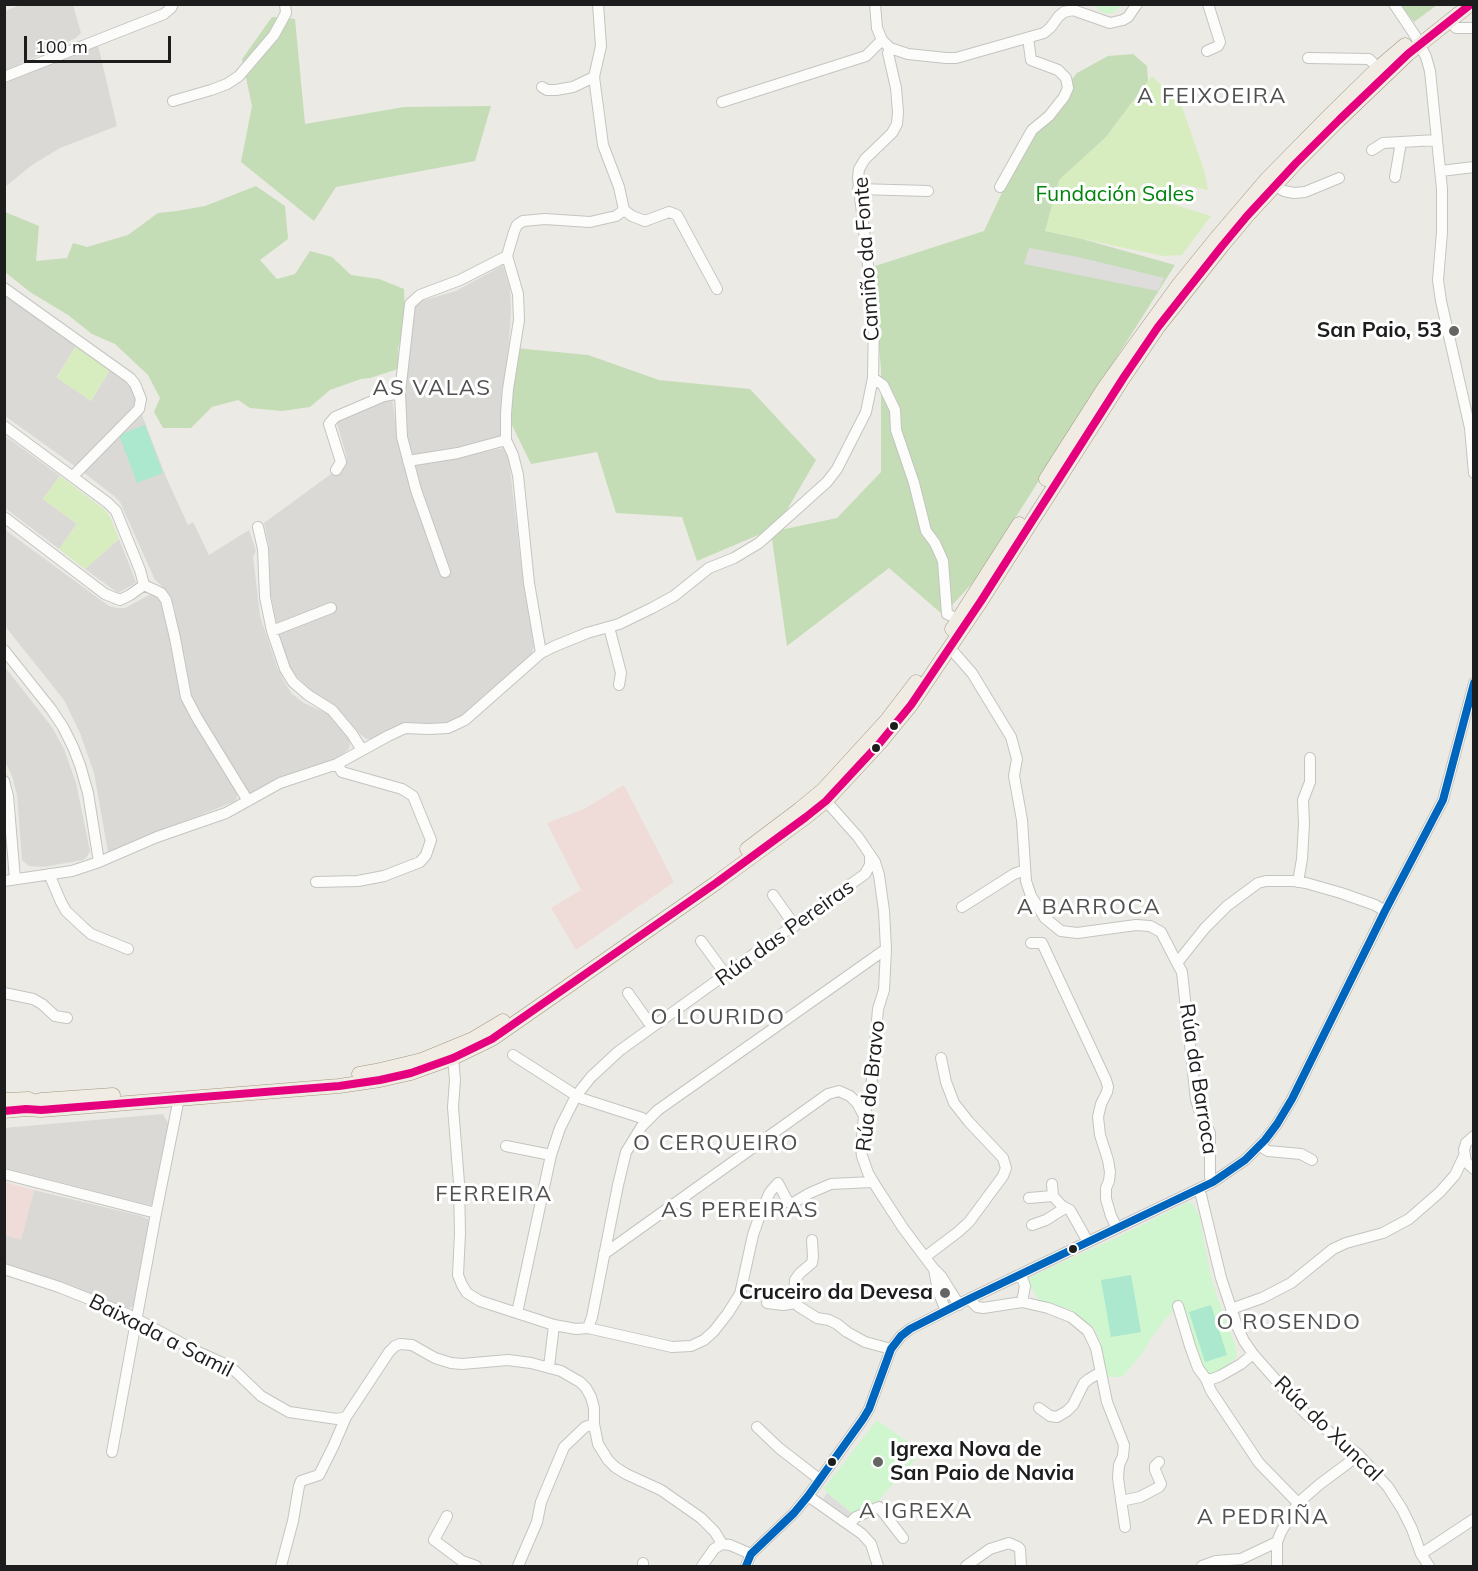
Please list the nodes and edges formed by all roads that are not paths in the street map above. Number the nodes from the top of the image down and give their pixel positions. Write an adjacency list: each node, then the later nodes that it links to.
1 (173, 4): 22 (street)
2 (285, 4): 25 (street)
3 (598, 4): 23 (street)
4 (875, 4): 16 (street)
5 (1063, 4): 12 (street)
6 (1137, 4): 11 (street)
7 (1208, 4): 19 (street)
8 (1394, 4): 17 (street)
9 (1457, 4): 17 (main road)
10 (1471, 4): 13 (main road)
11 (1079, 9): 12 (street)
12 (1059, 16): 15 (street)
13 (1449, 21): 14 (street); 17 (main road)
14 (1473, 28)
15 (1028, 38): 18 (street); 35 (street)
16 (882, 40): 18 (street); 26 (street)
17 (1418, 41): 21 (main road); 27 (street); 34 (main road)
18 (890, 48): 36 (street, Camiño da Fonte)
19 (1208, 51)
20 (1308, 58): 21 (street)
21 (1378, 68): 55 (main road)
22 (4, 77)
23 (594, 77): 24 (street); 38 (street)
24 (542, 87)
25 (173, 102)
26 (722, 102)
27 (1437, 140): 28 (street); 31 (street)
28 (1401, 141): 29 (street); 32 (street)
29 (1372, 150)
30 (1473, 167): 31 (street)
31 (1441, 171): 48 (street)
32 (1395, 177)
33 (1338, 178): 34 (street)
34 (1275, 186): 58 (main road)
35 (1000, 188)
36 (858, 189): 37 (street); 42 (street, Camiño da Fonte)
37 (928, 191)
38 (624, 210): 39 (street); 41 (street)
39 (507, 256): 43 (street); 45 (street)
40 (4, 288): 49 (street)
41 (717, 289)
42 (873, 378): 55 (street); 56 (street, Camiño da Fonte)
43 (400, 393): 46 (street); 47 (street)
44 (4, 426): 49 (street)
45 (506, 440): 46 (street); 60 (street)
46 (408, 461): 52 (street)
47 (336, 470)
48 (1473, 473)
49 (73, 476): 53 (street)
50 (4, 517): 53 (street)
51 (258, 527): 57 (street)
52 (445, 572)
53 (144, 585): 67 (street)
54 (331, 608): 57 (street)
55 (958, 619): 101 (main road)
56 (609, 627): 60 (street, Camiño da Fonte); 62 (street)
57 (272, 631): 63 (street)
58 (950, 648): 68 (main road); 71 (street, Rúa da Barroca)
59 (4, 650): 70 (street)
60 (541, 653): 63 (street, Camiño da Fonte)
61 (1473, 684): 80 (street)
62 (619, 685)
63 (362, 750): 65 (street, Camiño da Fonte)
64 (1310, 758): 76 (street)
65 (337, 764): 67 (street, Camiño da Fonte); 75 (street)
66 (4, 781): 74 (street)
67 (248, 801): 70 (street, Camiño da Fonte)
68 (826, 801): 69 (street, Rúa do Bravo); 93 (main road)
69 (870, 855): 73 (street); 77 (street, Rúa do Bravo)
70 (99, 862): 72 (street, Camiño da Fonte)
71 (1025, 870): 79 (street); 86 (street, Rúa da Barroca)
72 (49, 874): 74 (street, Camiño da Fonte); 85 (street)
73 (865, 874): 77 (street); 81 (street, Rúa das Pereiras)
74 (10, 880)
75 (316, 882)
76 (1298, 882): 80 (street); 86 (street)
77 (879, 884): 84 (street, Rúa do Bravo)
78 (773, 895): 81 (street)
79 (962, 907)
80 (1385, 911): 108 (street)
81 (795, 926): 87 (street, Rúa das Pereiras)
82 (701, 941): 87 (street)
83 (1030, 943): 124 (street)
84 (886, 949): 95 (street, Rúa do Bravo); 105 (street)
85 (128, 950)
86 (1177, 963): 116 (street, Rúa da Barroca)
87 (726, 975): 91 (street, Rúa das Pereiras)
88 (4, 993): 90 (street)
89 (628, 993): 91 (street)
90 (68, 1018)
91 (652, 1028): 97 (street, Rúa das Pereiras)
92 (513, 1055): 97 (street)
93 (453, 1058): 98 (main road); 139 (street)
94 (941, 1058): 128 (street)
95 (871, 1090): 96 (street); 104 (street, Rúa do Bravo)
96 (850, 1095): 104 (street); 127 (street)
97 (576, 1096): 105 (street); 109 (street, Rúa das Pereiras)
98 (179, 1098): 101 (main road); 122 (street)
99 (4, 1100): 101 (main road)
100 (4, 1105): 101 (main road)
101 (41, 1105): 102 (main road); 103 (main road)
102 (4, 1111)
103 (4, 1115)
104 (864, 1116): 115 (street, Rúa do Bravo)
105 (646, 1122): 127 (street)
106 (1473, 1136): 110 (street)
107 (506, 1146): 109 (street)
108 (1260, 1146): 111 (street); 116 (street)
109 (551, 1155): 139 (street, Rúa das Pereiras)
110 (1464, 1156): 112 (street); 114 (street)
111 (1311, 1160)
112 (1473, 1170): 114 (street)
113 (4, 1174): 122 (street)
114 (1455, 1175): 137 (street)
115 (873, 1182): 128 (street, Rúa do Bravo); 142 (street)
116 (1213, 1182): 118 (street)
117 (1052, 1184): 119 (street)
118 (1198, 1190): 124 (street); 137 (street, Rúa do Xuncal)
119 (1053, 1196): 120 (street); 121 (street)
120 (1029, 1198)
121 (1065, 1208): 123 (street); 126 (street)
122 (156, 1213): 140 (street)
123 (1032, 1225)
124 (1117, 1228): 126 (street)
125 (812, 1240): 135 (street)
126 (1088, 1242): 131 (street)
127 (604, 1254): 142 (street)
128 (925, 1257): 129 (street, Rúa do Bravo)
129 (933, 1268): 132 (street, Rúa do Bravo); 138 (street, Rúa do Bravo)
130 (4, 1269): 140 (street, Baixada a Samil)
131 (1021, 1275): 132 (street); 133 (street)
132 (964, 1302): 133 (street); 138 (street)
133 (1022, 1302): 146 (street)
134 (767, 1303): 135 (street)
135 (796, 1303): 143 (street)
136 (1178, 1306): 147 (street)
137 (1231, 1309): 144 (street, Rúa do Xuncal)
138 (946, 1311): 143 (street)
139 (517, 1313): 141 (street)
140 (136, 1319): 149 (street, Baixada a Samil); 152 (street)
141 (554, 1325): 142 (street); 145 (street)
142 (588, 1328)
143 (891, 1349): 155 (street)
144 (1253, 1354): 147 (street); 153 (street, Rúa do Xuncal)
145 (549, 1367): 149 (street); 150 (street)
146 (1101, 1372): 148 (street); 157 (street)
147 (1206, 1378): 158 (street)
148 (1039, 1408)
149 (345, 1417): 168 (street)
150 (594, 1424): 165 (street); 170 (street)
151 (757, 1427): 155 (street)
152 (112, 1452)
153 (1359, 1455): 158 (street); 167 (street, Rúa do Xuncal)
154 (1159, 1462): 157 (street)
155 (819, 1479): 156 (street)
156 (808, 1496): 161 (street); 166 (street)
157 (1121, 1501): 162 (street)
158 (1298, 1503): 164 (street)
159 (447, 1516): 169 (street)
160 (1473, 1519): 167 (street)
161 (849, 1524): 163 (street); 173 (street)
162 (1125, 1527)
163 (903, 1538)
164 (1277, 1542): 176 (street); 177 (street)
165 (722, 1544): 166 (street); 171 (street)
166 (750, 1554): 172 (street)
167 (1421, 1554): 178 (street, Rúa do Xuncal)
168 (281, 1566)
169 (476, 1566)
170 (518, 1566)
171 (702, 1566)
172 (746, 1566)
173 (878, 1566)
174 (966, 1566): 175 (street)
175 (1021, 1566)
176 (1202, 1566)
177 (1277, 1566)
178 (1429, 1566)

